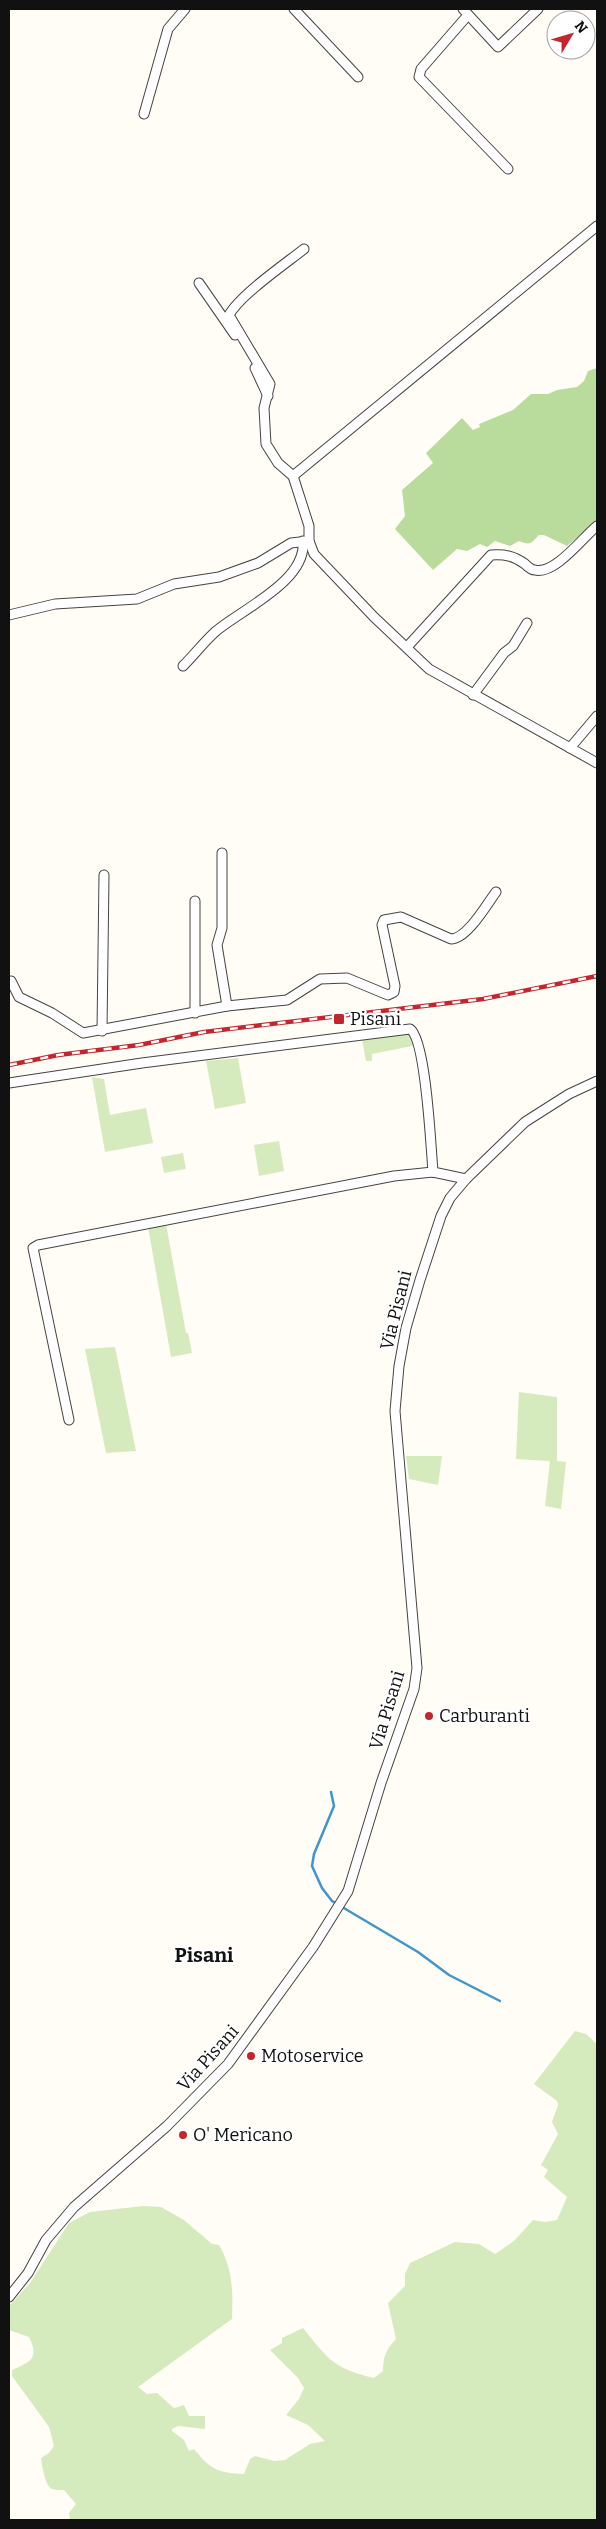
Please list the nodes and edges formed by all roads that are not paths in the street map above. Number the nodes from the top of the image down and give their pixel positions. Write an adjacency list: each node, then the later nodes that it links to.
1 (185, 9): 6 (street)
2 (294, 9): 5 (street)
3 (538, 9): 4 (street)
4 (465, 12): 7 (street)
5 (358, 77)
6 (144, 114)
7 (508, 169)
8 (597, 226): 12 (street)
9 (304, 249): 11 (street)
10 (199, 283): 11 (street)
11 (268, 397): 12 (street)
12 (293, 476): 14 (street)
13 (597, 526): 17 (street)
14 (306, 541): 15 (street); 17 (street); 18 (street)
15 (9, 615)
16 (526, 623): 19 (street)
17 (406, 647): 19 (street)
18 (183, 666)
19 (473, 695): 21 (street)
20 (597, 716): 21 (street)
21 (570, 748): 22 (street)
22 (597, 764)
23 (222, 853): 28 (street)
24 (104, 874): 30 (street)
25 (496, 892): 28 (street)
26 (195, 902): 29 (street)
27 (9, 981): 30 (street)
28 (228, 1006): 29 (street)
29 (195, 1013): 30 (street)
30 (102, 1030)
31 (597, 1081): 34 (street, Via Pisani)
32 (9, 1083): 33 (street)
33 (433, 1172): 34 (street); 35 (street)
34 (466, 1179): 36 (street, Via Pisani)
35 (69, 1420)
36 (9, 2297)

